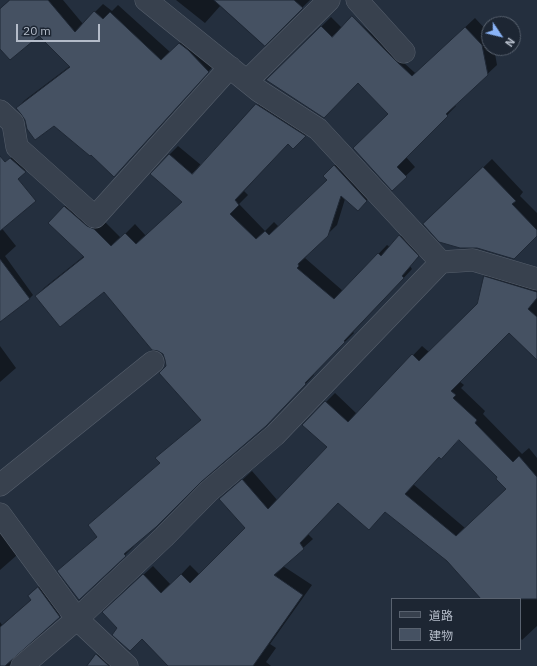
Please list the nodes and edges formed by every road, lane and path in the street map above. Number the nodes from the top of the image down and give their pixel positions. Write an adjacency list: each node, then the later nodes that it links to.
1 (146, 0): 5 (street)
2 (328, 0): 6 (street)
3 (357, 0): 4 (street)
4 (404, 52)
5 (230, 67): 6 (street); 7 (street)
6 (247, 81): 8 (street)
7 (0, 111)
8 (441, 262): 9 (street); 13 (street)
9 (537, 279)
10 (153, 362): 11 (street)
11 (0, 484)
12 (0, 514): 13 (street)
13 (77, 619): 14 (street); 15 (street)
14 (22, 666)
15 (128, 666)

